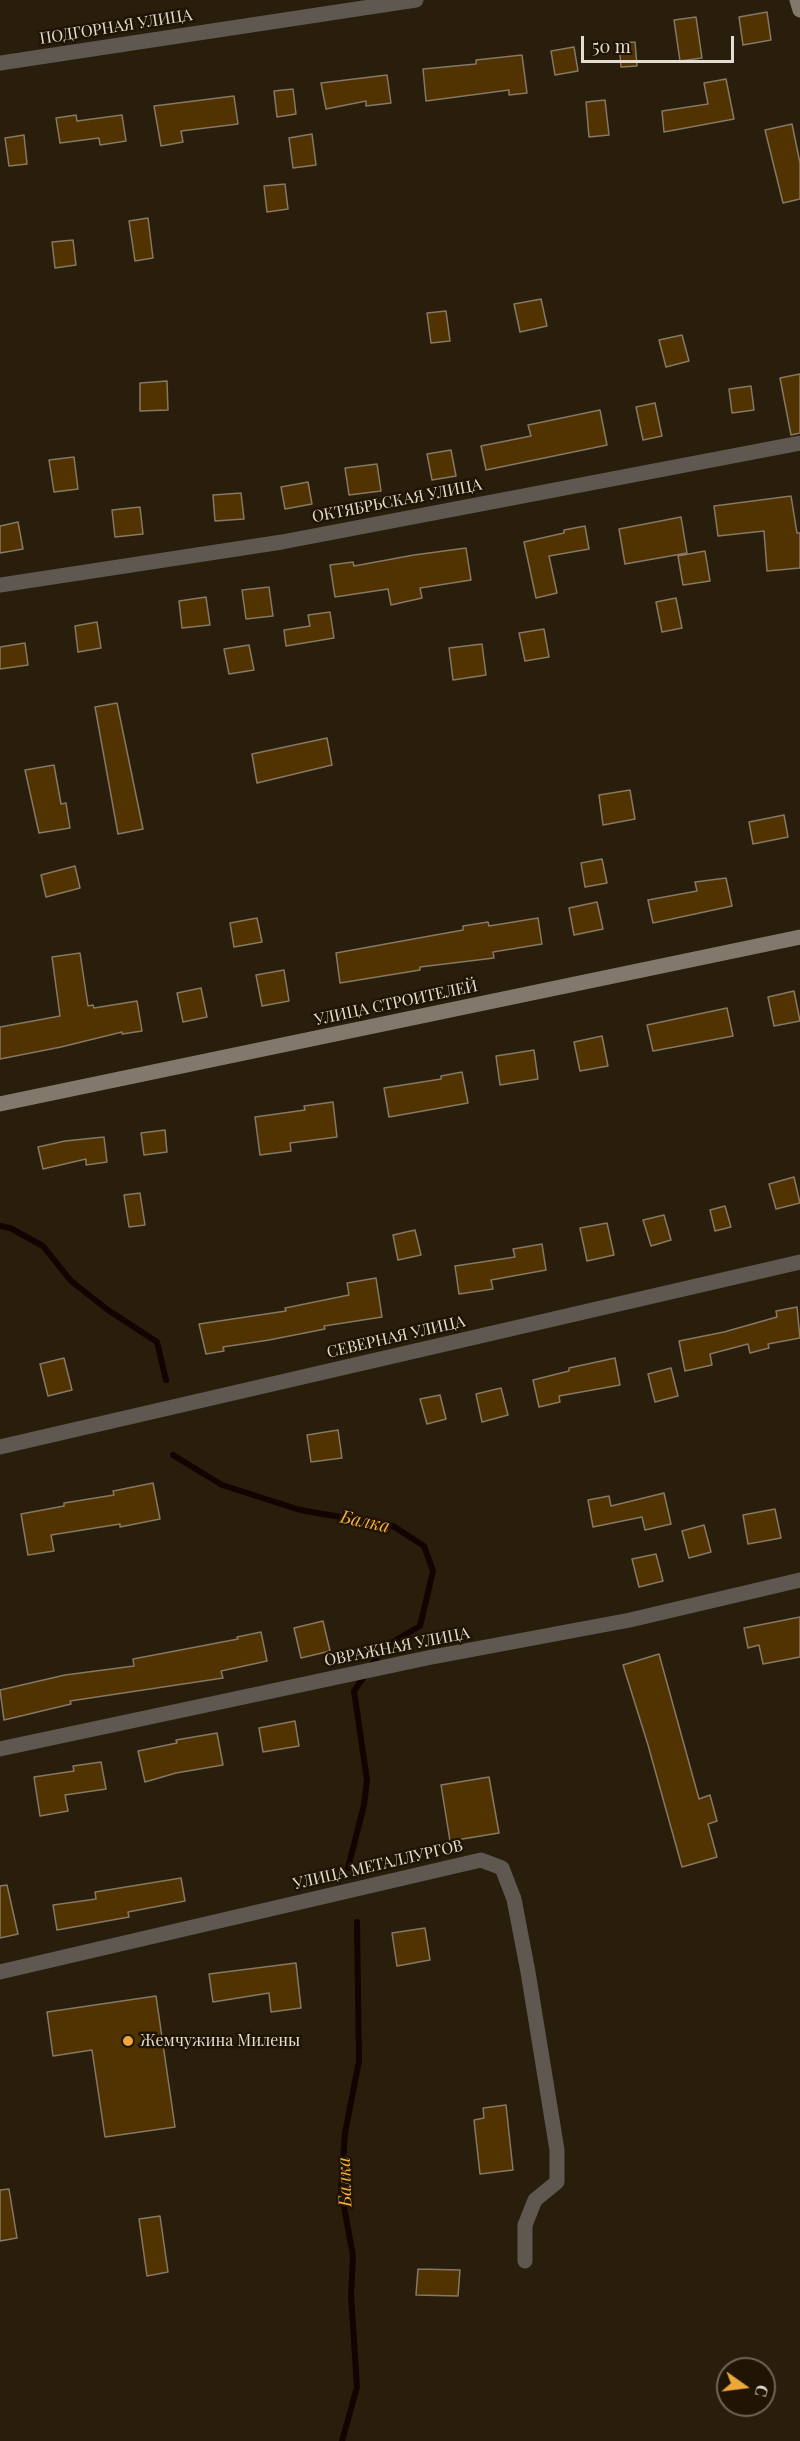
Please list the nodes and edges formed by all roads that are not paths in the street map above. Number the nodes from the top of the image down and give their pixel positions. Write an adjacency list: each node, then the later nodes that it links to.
1 (416, 0): 4 (street, ПОДГОРНАЯ УЛИЦА)
2 (797, 0): 3 (street)
3 (800, 10)
4 (0, 63)
5 (800, 443): 6 (street, ОКТЯБРЬСКАЯ УЛИЦА)
6 (0, 585)
7 (800, 938): 8 (street, УЛИЦА СТРОИТЕЛЕЙ)
8 (0, 1104)
9 (800, 1262): 10 (street, СЕВЕРНАЯ УЛИЦА)
10 (0, 1447)
11 (800, 1580): 12 (street, ОВРАЖНАЯ УЛИЦА)
12 (0, 1749)
13 (0, 1972): 14 (street, УЛИЦА МЕТАЛЛУРГОВ)
14 (525, 2261)

